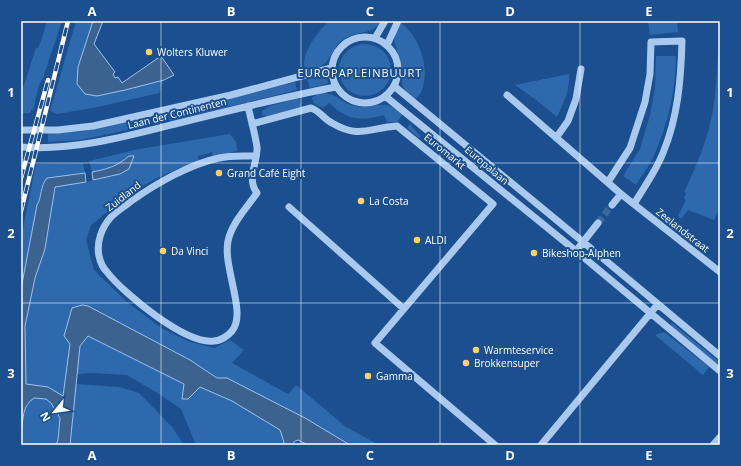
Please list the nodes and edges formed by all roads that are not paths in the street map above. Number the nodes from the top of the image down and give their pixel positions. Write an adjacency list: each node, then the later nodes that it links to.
1 (385, 21): 3 (street)
2 (398, 21): 4 (street)
3 (375, 38): 4 (street); 5 (street)
4 (387, 45): 7 (street)
5 (331, 68): 8 (street); 13 (street, Laan der Continenten)
6 (581, 69): 14 (street)
7 (394, 86): 10 (street); 23 (street, Europalaan)
8 (336, 87): 10 (street); 11 (street, Laan der Continenten)
9 (507, 95): 14 (street, Zeelandstraat)
10 (385, 96): 24 (street, Europalaan)
11 (248, 106): 12 (street); 15 (street, Laan der Continenten)
12 (252, 124): 16 (street); 27 (street, Euromarkt)
13 (21, 130)
14 (556, 138): 17 (street, Zeelandstraat)
15 (21, 147)
16 (255, 156): 16 (street, Zuidland)
17 (608, 182): 18 (street, Zeelandstraat); 19 (street)
18 (621, 194): 19 (street, Zeelandstraat); 20 (street)
19 (634, 204): 25 (street, Zeelandstraat)
20 (612, 205)
21 (289, 207): 27 (street)
22 (598, 223): 23 (street)
23 (583, 242): 24 (street); 26 (street, Europalaan)
24 (576, 251): 28 (street, Europalaan)
25 (720, 272)
26 (658, 304): 28 (street); 29 (street, Europalaan)
27 (404, 309): 32 (street, Euromarkt)
28 (650, 313): 30 (street, Europalaan); 33 (street)
29 (720, 356)
30 (720, 371)
31 (720, 436): 34 (street)
32 (495, 445)
33 (541, 445)
34 (713, 445)

